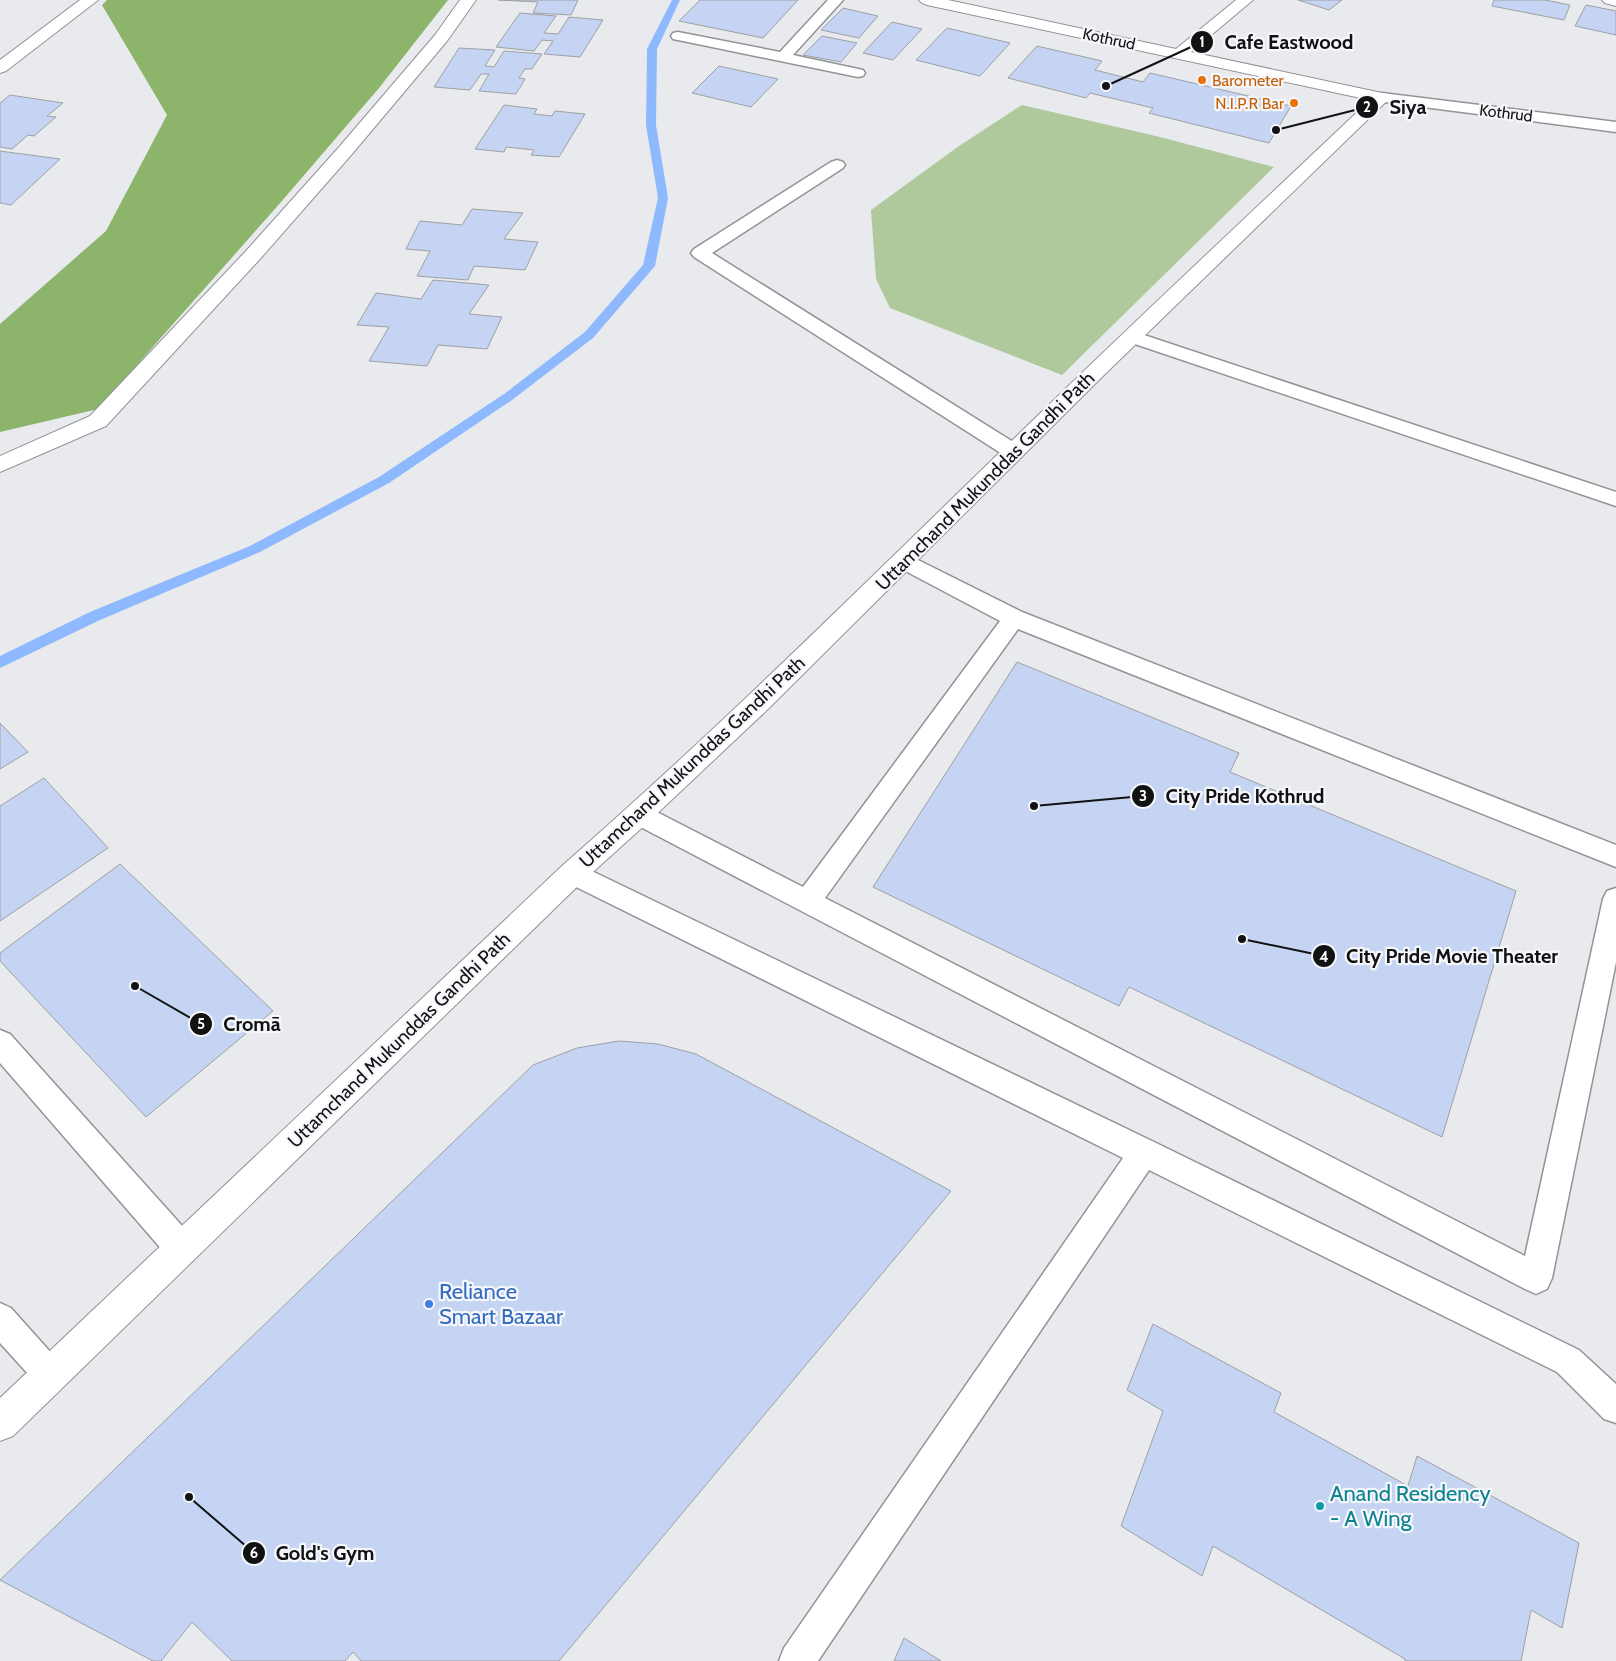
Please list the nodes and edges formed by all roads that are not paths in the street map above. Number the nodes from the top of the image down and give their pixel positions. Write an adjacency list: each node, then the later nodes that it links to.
1 (90, 0): 11 (street)
2 (468, 0): 18 (street)
3 (836, 0): 10 (lane)
4 (928, 0): 9 (street, Kothrud)
5 (1245, 0): 9 (street)
6 (1610, 0): 7 (street)
7 (1616, 1)
8 (678, 36): 10 (lane)
9 (1179, 54): 13 (street, Kothrud)
10 (783, 57): 12 (lane)
11 (0, 68)
12 (858, 73)
13 (1382, 98): 14 (lane, Kothrud); 16 (street, Uttamchand Mukunddas Gandhi Path)
14 (1616, 127)
15 (838, 165): 17 (lane)
16 (1132, 337): 17 (street, Uttamchand Mukunddas Gandhi Path); 19 (lane)
17 (1014, 452): 20 (street, Uttamchand Mukunddas Gandhi Path)
18 (0, 465)
19 (1616, 499)
20 (904, 561): 21 (lane); 22 (street, Uttamchand Mukunddas Gandhi Path)
21 (1014, 618): 23 (lane); 26 (lane)
22 (640, 815): 24 (street, Uttamchand Mukunddas Gandhi Path); 26 (lane)
23 (1616, 856)
24 (573, 873): 28 (lane); 29 (street, Uttamchand Mukunddas Gandhi Path)
25 (1616, 899): 26 (lane)
26 (808, 901)
27 (0, 1043): 29 (lane)
28 (1144, 1152): 32 (lane); 34 (lane)
29 (182, 1249): 31 (street, Uttamchand Mukunddas Gandhi Path)
30 (0, 1319): 31 (lane)
31 (50, 1375): 33 (street, Uttamchand Mukunddas Gandhi Path)
32 (1616, 1407)
33 (0, 1423)
34 (797, 1661)

